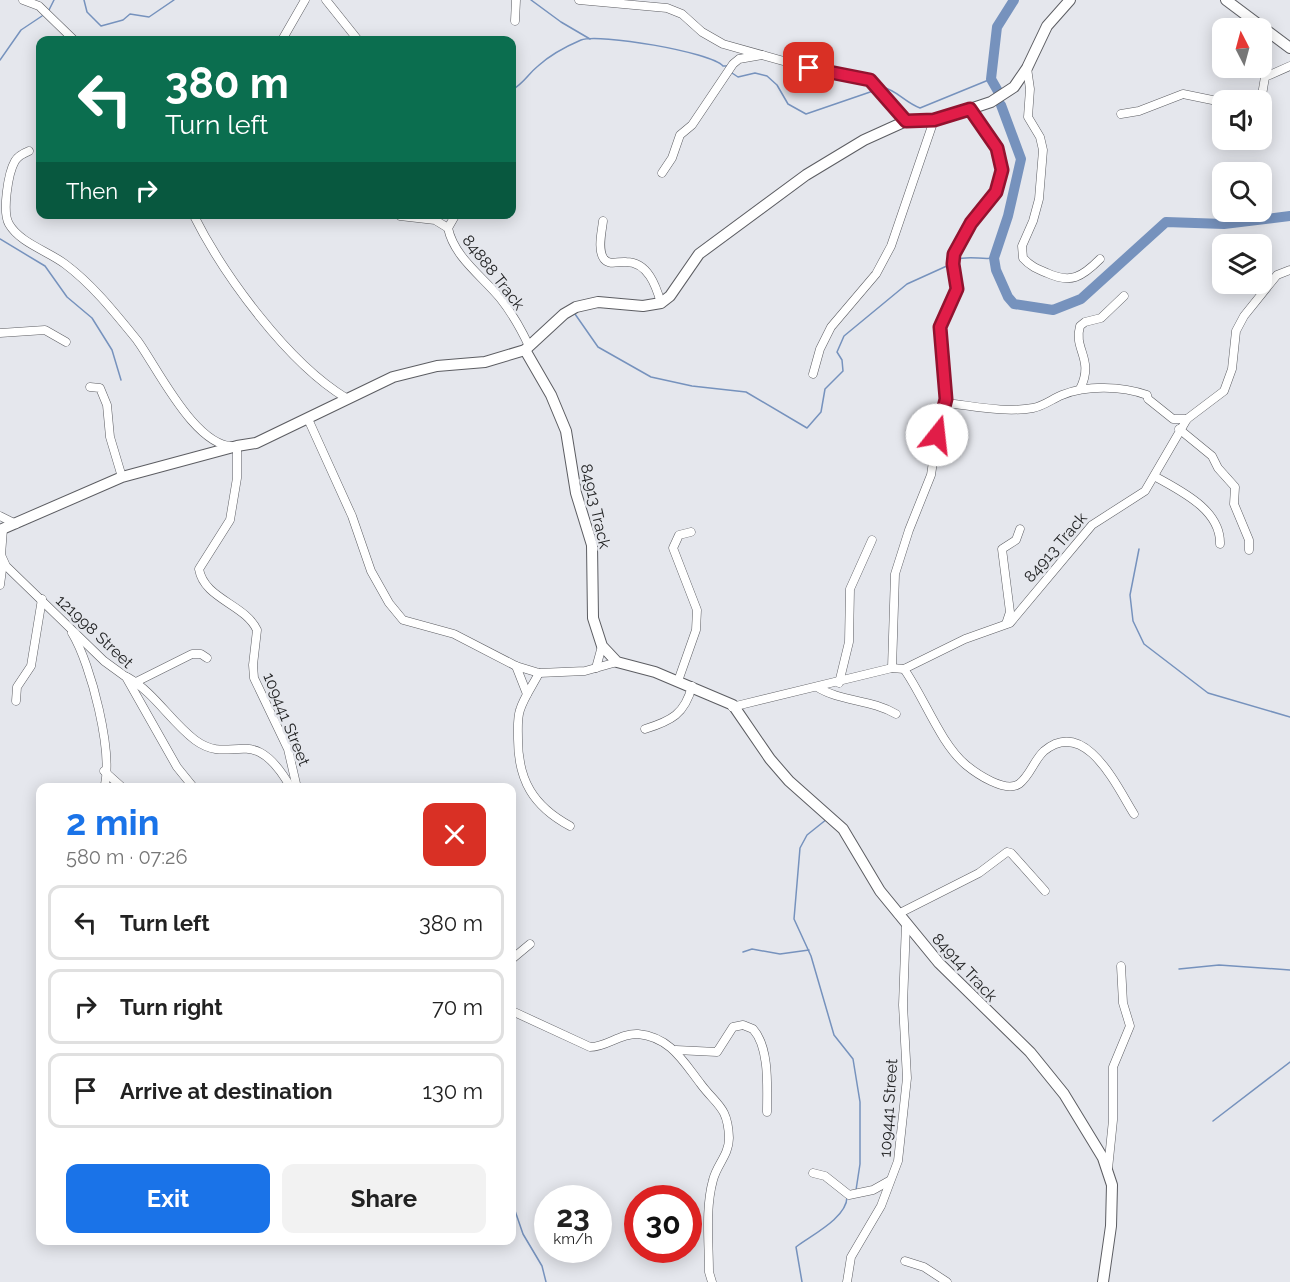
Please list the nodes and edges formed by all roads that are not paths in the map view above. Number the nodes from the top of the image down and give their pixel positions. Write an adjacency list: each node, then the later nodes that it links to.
1 (23, 0): 9 (street)
2 (305, 0): 10 (street)
3 (326, 0): 11 (street)
4 (516, 0): 8 (street)
5 (579, 0): 13 (street)
6 (1070, 0): 15 (street)
7 (1228, 0): 12 (street)
8 (515, 21)
9 (70, 36)
10 (284, 36)
11 (355, 36)
12 (1290, 48)
13 (767, 55): 21 (street); 23 (street)
14 (1290, 66): 16 (street)
15 (1027, 68): 18 (street); 29 (street)
16 (1263, 90)
17 (1212, 100): 19 (street)
18 (970, 109): 20 (street); 40 (street)
19 (1121, 114)
20 (934, 120): 21 (street); 36 (street)
21 (906, 121): 32 (street)
22 (29, 151): 44 (street)
23 (662, 173)
24 (196, 219): 39 (street)
25 (426, 219): 28 (street)
26 (453, 219): 28 (street, 84888 Track)
27 (603, 221): 32 (street)
28 (448, 228): 35 (street, 84888 Track)
29 (1100, 259)
30 (1290, 270): 42 (street, 84913 Track)
31 (1124, 296): 38 (street)
32 (661, 303): 35 (street)
33 (0, 333): 34 (street)
34 (66, 342)
35 (527, 348): 39 (street); 60 (street, 84913 Track)
36 (813, 374)
37 (90, 387): 45 (street)
38 (1080, 389): 40 (street); 42 (street)
39 (346, 398): 41 (street)
40 (946, 403): 65 (street)
41 (308, 419): 44 (street); 63 (street)
42 (1187, 419): 43 (street, 84913 Track)
43 (1179, 429): 46 (street, 84913 Track); 54 (street)
44 (237, 446): 45 (street); 84 (street, 109441 Street)
45 (122, 477): 48 (street)
46 (1155, 477): 53 (street); 59 (street, 84913 Track)
47 (0, 516): 48 (street)
48 (16, 524): 49 (street)
49 (1, 529): 55 (street)
50 (1020, 529): 59 (street)
51 (691, 532): 69 (street)
52 (872, 540): 71 (street)
53 (1220, 544)
54 (1249, 550)
55 (3, 562): 56 (street); 57 (street, 121998 Street)
56 (0, 585)
57 (42, 599): 58 (street, 121998 Street); 75 (street)
58 (65, 622): 68 (street, 121998 Street); 79 (street)
59 (1000, 627): 66 (street, 84913 Track)
60 (602, 646): 62 (street, 84913 Track); 64 (street)
61 (207, 658): 70 (street)
62 (617, 662): 64 (street); 69 (street, 84913 Track)
63 (516, 666): 67 (street); 74 (street)
64 (596, 668): 67 (street)
65 (892, 668): 66 (street); 71 (street)
66 (904, 669): 85 (street)
67 (539, 673): 74 (street)
68 (126, 677): 70 (street); 82 (street, 121998 Street)
69 (678, 681): 72 (street, 84913 Track)
70 (136, 682): 83 (street)
71 (839, 683): 73 (street)
72 (692, 686): 76 (street, 84913 Track); 78 (street)
73 (817, 687): 76 (street); 77 (street)
74 (527, 694): 86 (street)
75 (16, 701)
76 (730, 704): 88 (street, 84914 Track)
77 (896, 714)
78 (645, 729)
79 (105, 771): 80 (street); 81 (street)
80 (104, 783)
81 (118, 783)
82 (190, 783)
83 (288, 783)
84 (296, 783)
85 (1134, 814)
86 (570, 826)
87 (1045, 891): 88 (street)
88 (898, 914): 89 (street, 84914 Track)
89 (906, 924): 96 (street, 84914 Track); 98 (street, 109441 Street)
90 (530, 944): 91 (street)
91 (516, 956)
92 (1121, 966): 96 (street)
93 (516, 1013): 94 (street)
94 (675, 1049): 95 (street); 100 (street)
95 (767, 1112)
96 (1108, 1170): 103 (street, 84914 Track)
97 (813, 1173): 98 (street)
98 (891, 1178): 101 (street, 109441 Street)
99 (905, 1261): 102 (street)
100 (712, 1282)
101 (847, 1282)
102 (947, 1282)
103 (1103, 1282)

